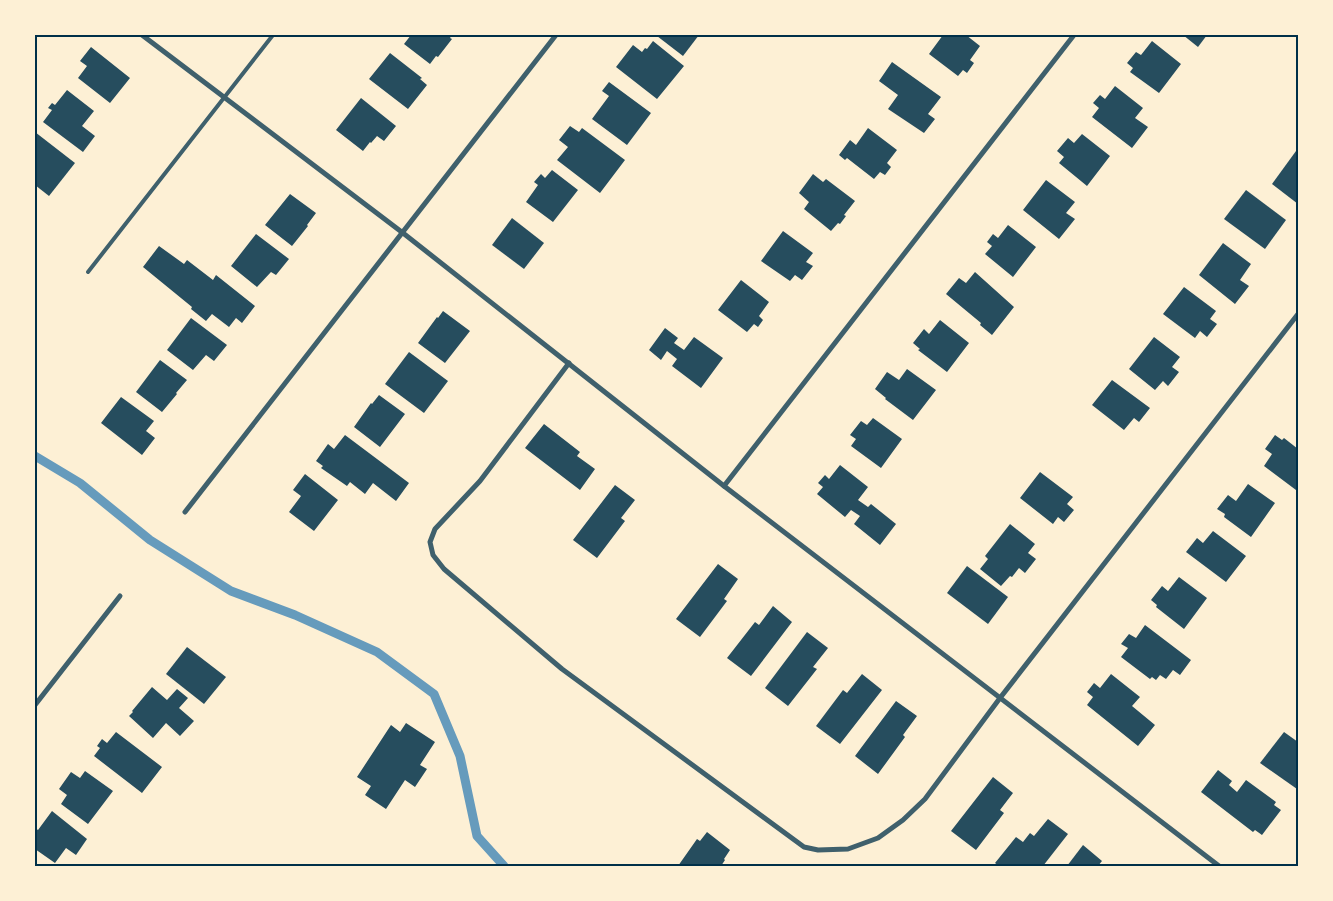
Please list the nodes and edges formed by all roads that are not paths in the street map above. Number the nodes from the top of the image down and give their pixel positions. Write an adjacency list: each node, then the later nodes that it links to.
1 (142, 35): 5 (street)
2 (273, 35): 5 (lane)
3 (556, 35): 6 (street)
4 (1074, 35): 10 (street)
5 (224, 97): 6 (street); 7 (lane)
6 (403, 232): 9 (street); 11 (street)
7 (88, 272)
8 (1298, 314): 13 (street)
9 (569, 363): 10 (street); 13 (street)
10 (724, 486): 13 (street)
11 (185, 512)
12 (120, 596): 14 (street)
13 (1000, 698): 15 (street)
14 (35, 705)
15 (1219, 866)

